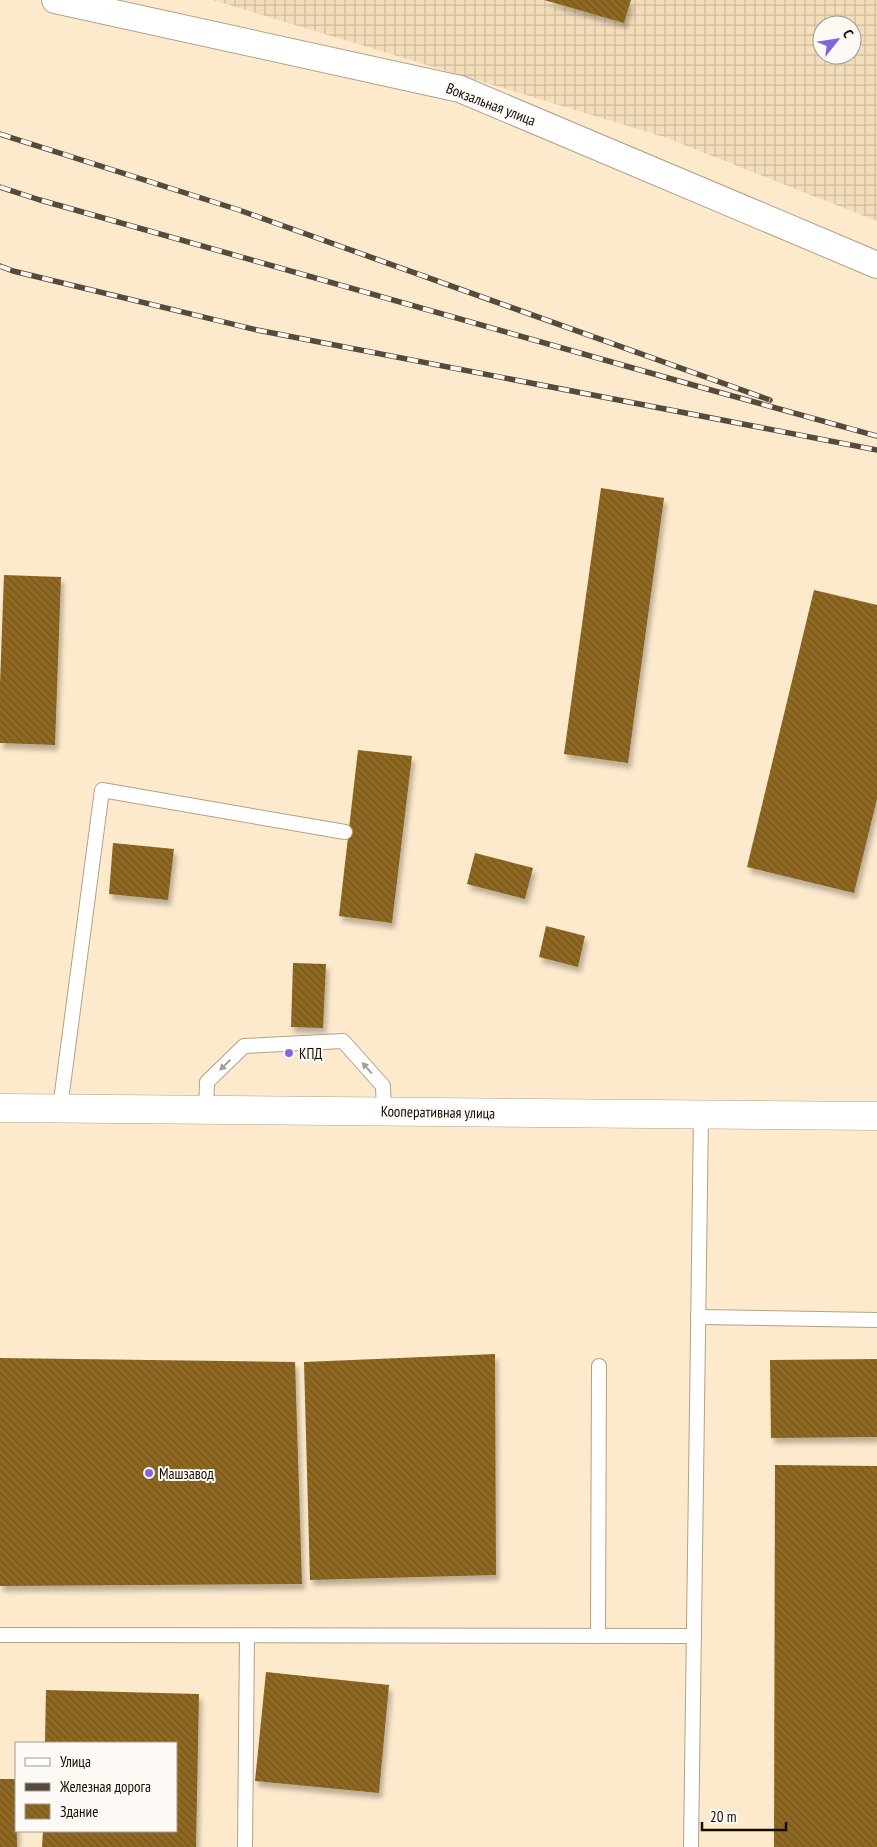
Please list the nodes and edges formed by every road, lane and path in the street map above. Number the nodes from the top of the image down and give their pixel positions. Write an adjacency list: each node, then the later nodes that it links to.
1 (55, 0): 2 (street, Вокзальная улица)
2 (877, 265)
3 (345, 832): 5 (lane)
4 (0, 1108): 5 (main road, Кооперативная улица)
5 (60, 1108): 6 (main road, Кооперативная улица)
6 (206, 1110): 7 (main road, Кооперативная улица); 7 (lane, one-way to 6)
7 (384, 1111): 8 (main road, Кооперативная улица)
8 (701, 1114): 9 (main road, Кооперативная улица); 10 (lane)
9 (877, 1116)
10 (698, 1317): 11 (lane); 16 (lane)
11 (877, 1320)
12 (599, 1366): 15 (lane)
13 (0, 1635): 14 (lane)
14 (247, 1636): 15 (lane); 17 (lane)
15 (598, 1636): 16 (lane)
16 (694, 1636): 18 (lane)
17 (246, 1847)
18 (691, 1847)

